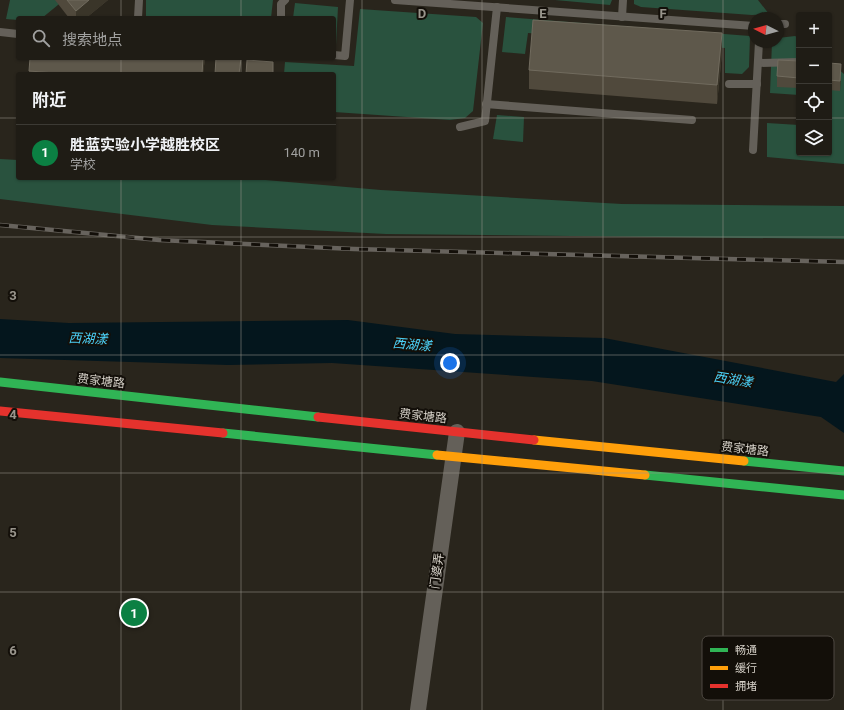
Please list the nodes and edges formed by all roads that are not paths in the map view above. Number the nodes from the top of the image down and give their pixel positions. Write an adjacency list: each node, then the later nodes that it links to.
1 (139, 0): 8 (lane)
2 (285, 0): 9 (lane)
3 (350, 0): 15 (lane)
4 (396, 0): 6 (lane)
5 (623, 0): 10 (lane)
6 (457, 2): 7 (lane)
7 (496, 8): 10 (lane); 20 (lane)
8 (138, 16)
9 (280, 16)
10 (622, 16): 11 (lane)
11 (748, 26)
12 (0, 32): 13 (lane)
13 (16, 34)
14 (759, 48): 17 (lane)
15 (336, 55)
16 (796, 62): 17 (lane)
17 (758, 63): 19 (lane)
18 (729, 84): 19 (lane)
19 (757, 84): 23 (lane)
20 (486, 104): 21 (lane); 22 (lane)
21 (692, 120)
22 (460, 127)
23 (753, 150)
24 (0, 382): 26 (street, 费家塘路)
25 (0, 411): 27 (street)
26 (457, 432): 27 (street, 门婆弄); 28 (street, 费家塘路)
27 (454, 456): 29 (street); 30 (street, 门婆弄)
28 (844, 471)
29 (844, 495)
30 (418, 710)

